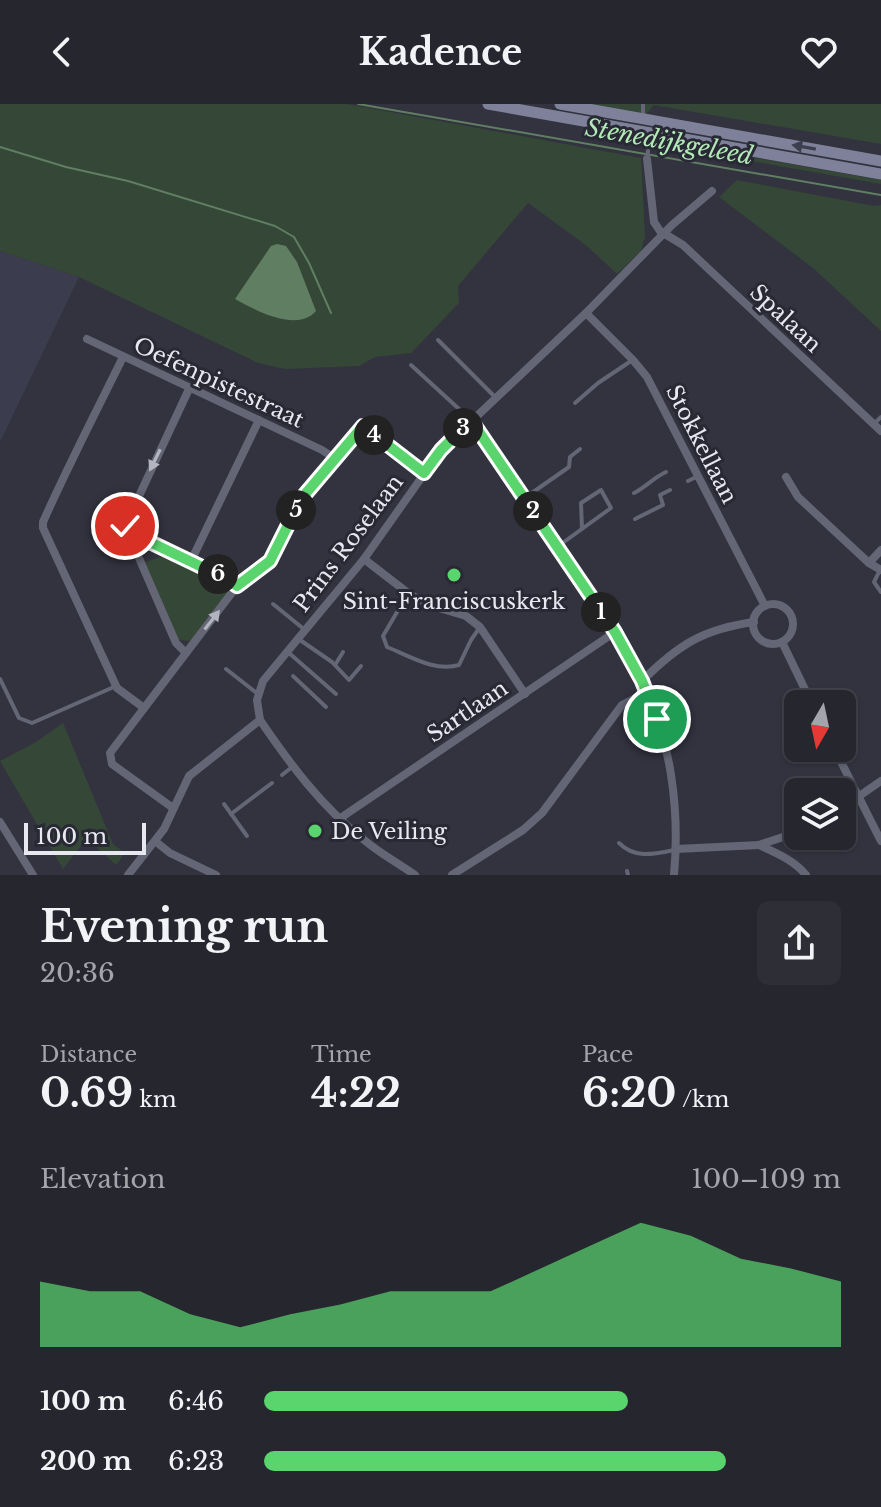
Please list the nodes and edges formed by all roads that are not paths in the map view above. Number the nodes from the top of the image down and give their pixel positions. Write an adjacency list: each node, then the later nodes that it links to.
1 (488, 104): 5 (main road)
2 (560, 104): 4 (main road)
3 (643, 104): 4 (lane)
4 (642, 119): 5 (main road); 7 (main road, one-way to 4)
5 (650, 141): 6 (lane); 8 (main road)
6 (647, 159): 10 (street)
7 (881, 161)
8 (881, 174)
9 (712, 191): 10 (street, Prins Roselaan)
10 (665, 234): 11 (street, Prins Roselaan); 22 (street, Spalaan)
11 (586, 313): 15 (street, Stokkellaan); 18 (street, Prins Roselaan)
12 (87, 339): 14 (street, Oefenpistestraat)
13 (438, 340): 18 (lane)
14 (123, 357): 17 (street, Oefenpistestraat); 64 (street)
15 (633, 360): 19 (lane); 25 (street, Stokkellaan)
16 (411, 365): 21 (lane)
17 (189, 389): 20 (street, Oefenpistestraat); 37 (street, one-way to 37)
18 (495, 397): 21 (street, Prins Roselaan)
19 (575, 403)
20 (259, 420): 24 (street, Oefenpistestraat); 41 (street)
21 (471, 420): 28 (street, Prins Roselaan); 34 (street)
22 (879, 424)
23 (580, 449): 34 (lane)
24 (334, 458): 28 (street); 44 (street)
25 (690, 460): 26 (lane); 29 (street, Stokkellaan)
26 (680, 465)
27 (666, 472): 33 (lane)
28 (424, 473): 40 (street, Prins Roselaan)
29 (698, 476): 31 (lane); 48 (street, Stokkellaan)
30 (786, 477): 42 (street)
31 (688, 481)
32 (670, 490): 35 (lane)
33 (634, 493)
34 (524, 498): 38 (street)
35 (635, 519)
36 (582, 529): 36 (lane); 38 (lane)
37 (127, 531): 41 (street); 57 (street)
38 (557, 547): 52 (street)
39 (881, 550): 42 (street)
40 (364, 559): 46 (street); 51 (street, Prins Roselaan)
41 (191, 561): 44 (street)
42 (869, 563): 43 (street)
43 (881, 570): 45 (lane)
44 (237, 586): 57 (street, one-way to 44)
45 (881, 592)
46 (408, 593): 50 (street); 50 (lane)
47 (273, 604): 51 (lane)
48 (765, 606): 49 (street); 54 (street)
49 (754, 622): 54 (street); 63 (street)
50 (480, 627): 69 (street)
51 (305, 630): 53 (street, Prins Roselaan)
52 (615, 632): 63 (street); 69 (street, Sartlaan)
53 (298, 638): 55 (street, Prins Roselaan); 58 (lane)
54 (782, 642): 65 (street)
55 (287, 651): 67 (street, Prins Roselaan); 68 (lane)
56 (343, 652): 58 (lane)
57 (186, 653): 71 (street)
58 (335, 665): 59 (lane)
59 (361, 666)
60 (226, 669): 67 (lane)
61 (293, 676): 70 (lane)
62 (0, 679): 64 (lane)
63 (642, 681): 66 (street)
64 (116, 686): 71 (street)
65 (805, 690)
66 (647, 692): 90 (street); 95 (street)
67 (258, 694): 72 (street)
68 (336, 694)
69 (525, 694): 82 (street, Sartlaan)
70 (326, 707)
71 (144, 708): 80 (street)
72 (260, 720): 74 (street); 80 (street)
73 (841, 762): 78 (street)
74 (292, 767): 75 (lane); 82 (street)
75 (282, 775)
76 (881, 781): 78 (street)
77 (272, 783): 81 (lane)
78 (858, 798): 87 (street)
79 (224, 804): 81 (lane)
80 (173, 808): 86 (street)
81 (231, 814): 84 (lane)
82 (339, 819): 94 (street)
83 (0, 822): 91 (street)
84 (247, 836)
85 (784, 837): 89 (street)
86 (155, 841): 92 (street); 93 (street)
87 (881, 841)
88 (619, 843): 90 (lane)
89 (759, 845): 90 (street); 97 (street)
90 (676, 849): 96 (street)
91 (33, 875)
92 (128, 875)
93 (216, 875)
94 (415, 875)
95 (452, 875)
96 (674, 875)
97 (806, 875)

